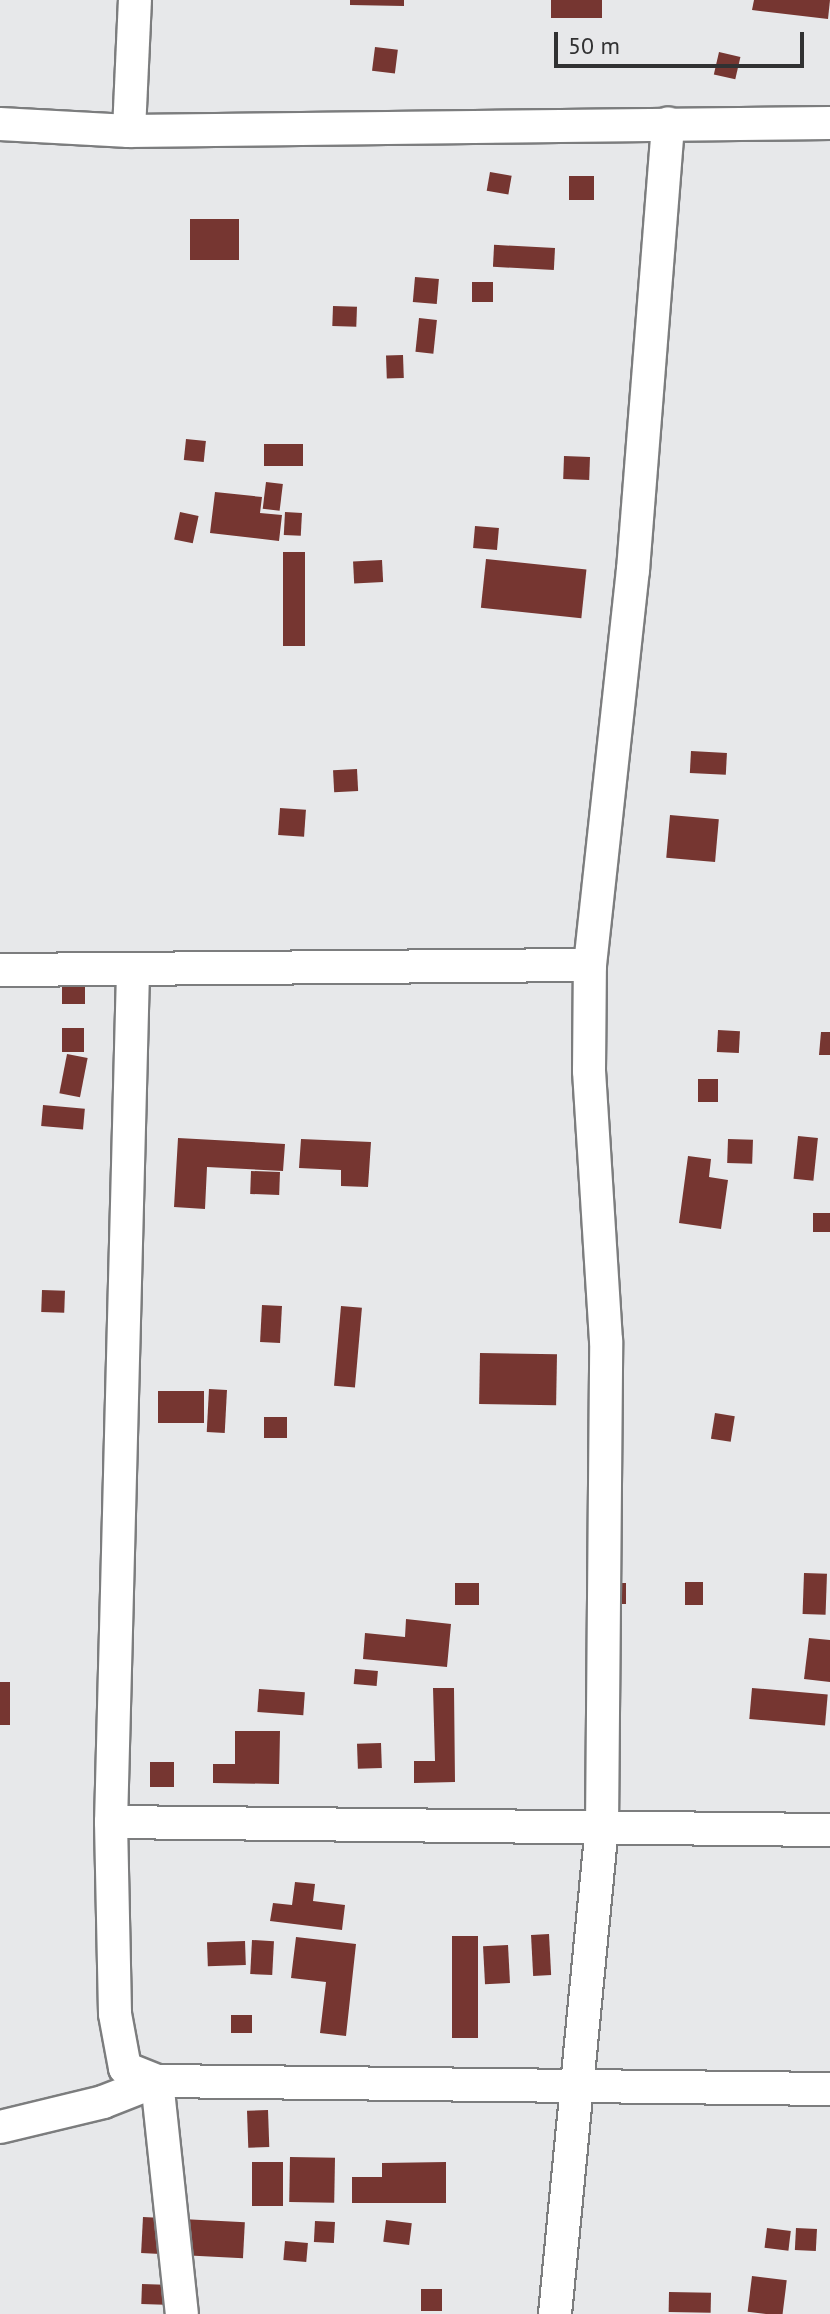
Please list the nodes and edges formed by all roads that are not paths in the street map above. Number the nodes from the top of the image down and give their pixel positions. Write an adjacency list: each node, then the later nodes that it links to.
1 (135, 0): 5 (street)
2 (668, 123): 3 (street); 5 (street); 6 (street)
3 (830, 123)
4 (0, 124): 5 (street)
5 (129, 131)
6 (590, 965): 8 (street); 10 (street)
7 (0, 970): 8 (street)
8 (133, 972): 9 (street)
9 (111, 1822): 10 (street); 12 (street)
10 (602, 1828): 11 (street); 13 (street)
11 (830, 1830)
12 (157, 2081): 13 (street); 15 (street); 16 (street)
13 (580, 2086): 14 (street); 17 (street)
14 (830, 2089)
15 (0, 2127)
16 (182, 2314)
17 (555, 2314)

